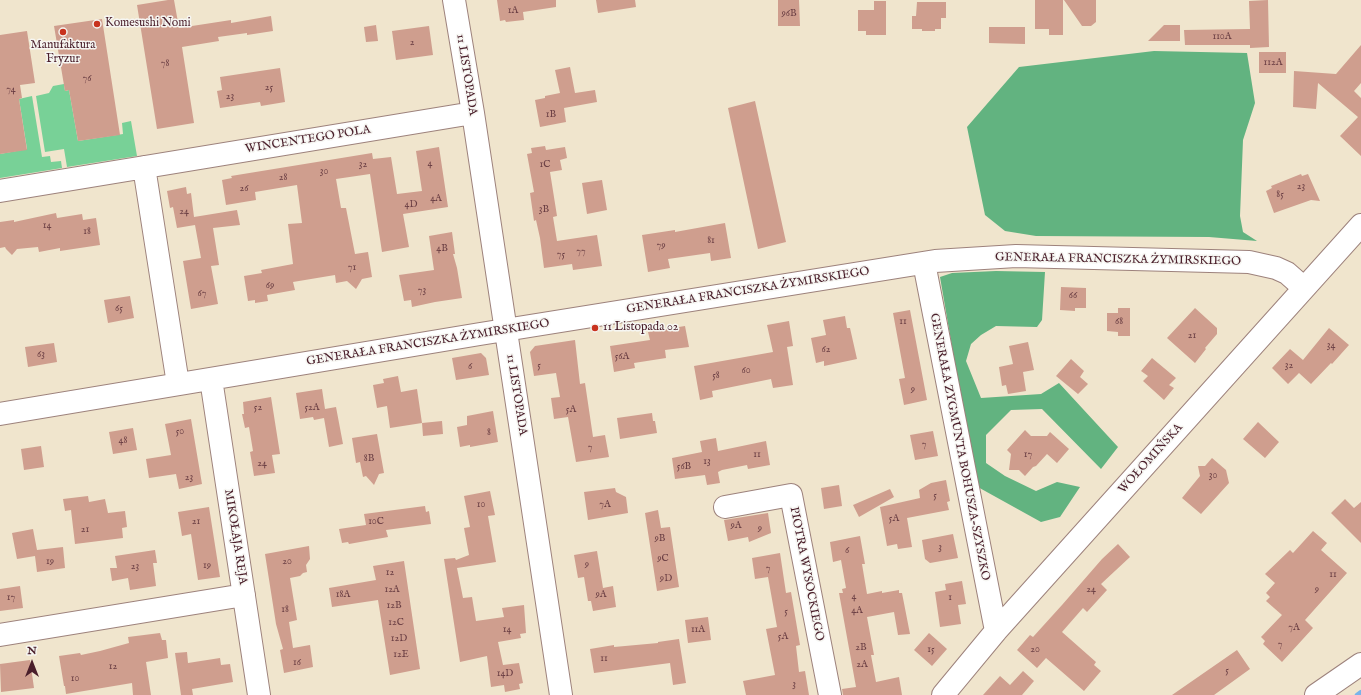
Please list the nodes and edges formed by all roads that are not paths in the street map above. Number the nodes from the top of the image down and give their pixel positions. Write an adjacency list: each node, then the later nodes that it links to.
1 (454, 0): 2 (street, 11 LISTOPADA)
2 (473, 113): 3 (street, WINCENTEGO POLA); 8 (street, 11 LISTOPADA)
3 (144, 167): 4 (street, WINCENTEGO POLA); 10 (street)
4 (0, 191)
5 (1361, 225): 7 (street, WOŁOMIŃSKA)
6 (924, 263): 7 (street, GENERAŁA FRANCISZKA ŻYMIRSKIEGO); 8 (street, GENERAŁA FRANCISZKA ŻYMIRSKIEGO); 14 (street, GENERAŁA ZYGMUNTA BOHUSZA-SZYSZKO)
7 (1304, 288): 14 (street, WOŁOMIŃSKA)
8 (506, 330): 9 (street, GENERAŁA FRANCISZKA ŻYMIRSKIEGO); 18 (street, 11 LISTOPADA)
9 (211, 379): 10 (street, GENERAŁA FRANCISZKA ŻYMIRSKIEGO); 13 (street, MIKOŁAJA REJA)
10 (178, 384): 11 (street, GENERAŁA FRANCISZKA ŻYMIRSKIEGO)
11 (0, 414)
12 (725, 507): 19 (street, PIOTRA WYSOCKIEGO)
13 (244, 595): 15 (street); 17 (street, MIKOŁAJA REJA)
14 (996, 631): 20 (street, WOŁOMIŃSKA)
15 (0, 635)
16 (1361, 664): 21 (street)
17 (259, 695)
18 (561, 695)
19 (830, 695)
20 (943, 695)
21 (1316, 695)

